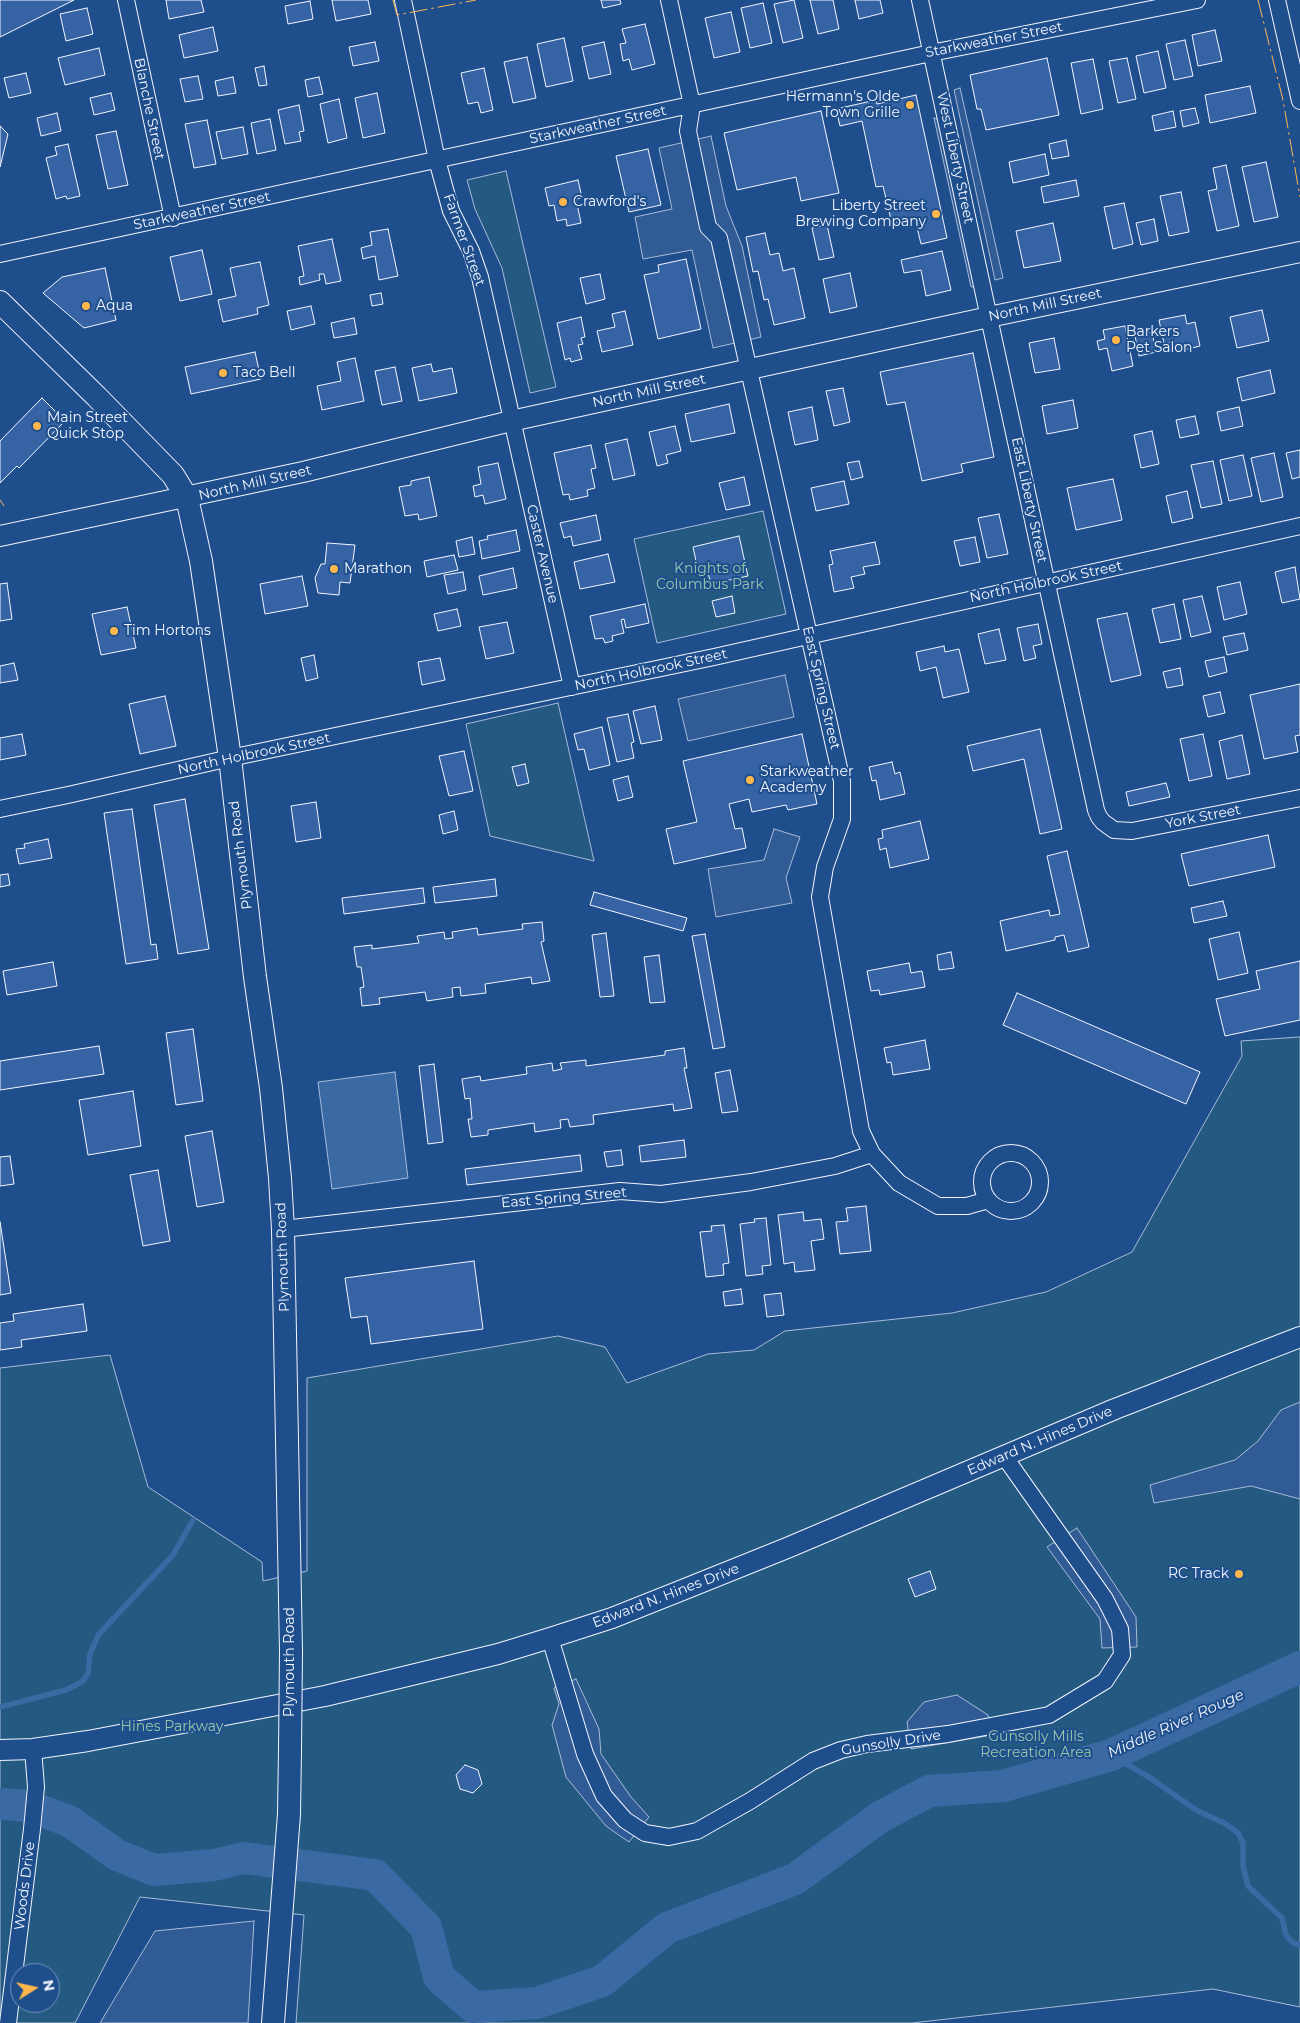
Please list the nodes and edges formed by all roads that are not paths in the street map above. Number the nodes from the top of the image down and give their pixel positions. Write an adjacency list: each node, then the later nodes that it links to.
1 (126, 0): 11 (street, Blanche Street)
2 (403, 0): 10 (street, Farmer Street)
3 (669, 0): 9 (street)
4 (920, 0): 7 (street, West Liberty Street)
5 (1197, 0): 7 (street, Starkweather Street)
6 (1277, 0): 8 (street)
7 (931, 53): 9 (street, Starkweather Street); 15 (street, West Liberty Street)
8 (1300, 101)
9 (692, 105): 10 (street, Starkweather Street); 16 (street, East Spring Street)
10 (437, 160): 11 (street, Starkweather Street); 17 (street, Farmer Street)
11 (173, 218): 13 (street, Starkweather Street)
12 (1300, 252): 15 (street, North Mill Street)
13 (0, 254)
14 (0, 302): 18 (main road)
15 (989, 317): 16 (street, North Mill Street); 21 (street, East Liberty Street)
16 (748, 370): 17 (street, North Mill Street); 22 (street, East Spring Street)
17 (511, 421): 18 (street, North Mill Street); 23 (street, Caster Avenue)
18 (187, 498): 20 (street, North Mill Street); 24 (main road, Plymouth Road)
19 (1300, 526): 21 (street, North Holbrook Street)
20 (0, 536)
21 (1046, 582): 22 (street, North Holbrook Street); 27 (street, East Liberty Street)
22 (809, 634): 23 (street, North Holbrook Street); 28 (street, East Spring Street)
23 (572, 688): 24 (street, North Holbrook Street)
24 (230, 758): 26 (street, North Holbrook Street); 30 (main road, Plymouth Road)
25 (1300, 798): 27 (street, York Street)
26 (0, 809)
27 (1107, 825)
28 (872, 1154): 29 (street, East Spring Street); 30 (street, East Spring Street)
29 (988, 1200)
30 (283, 1229): 37 (main road, Plymouth Road, bridge)
31 (1300, 1337): 32 (street, Edward N. Hines Drive)
32 (1004, 1456): 33 (street, Edward N. Hines Drive); 33 (street, Gunsolly Drive)
33 (550, 1638): 34 (street, Edward N. Hines Drive)
34 (33, 1749): 35 (street, Edward N. Hines Drive); 36 (street, Woods Drive)
35 (0, 1750)
36 (8, 2023)
37 (273, 2023)

